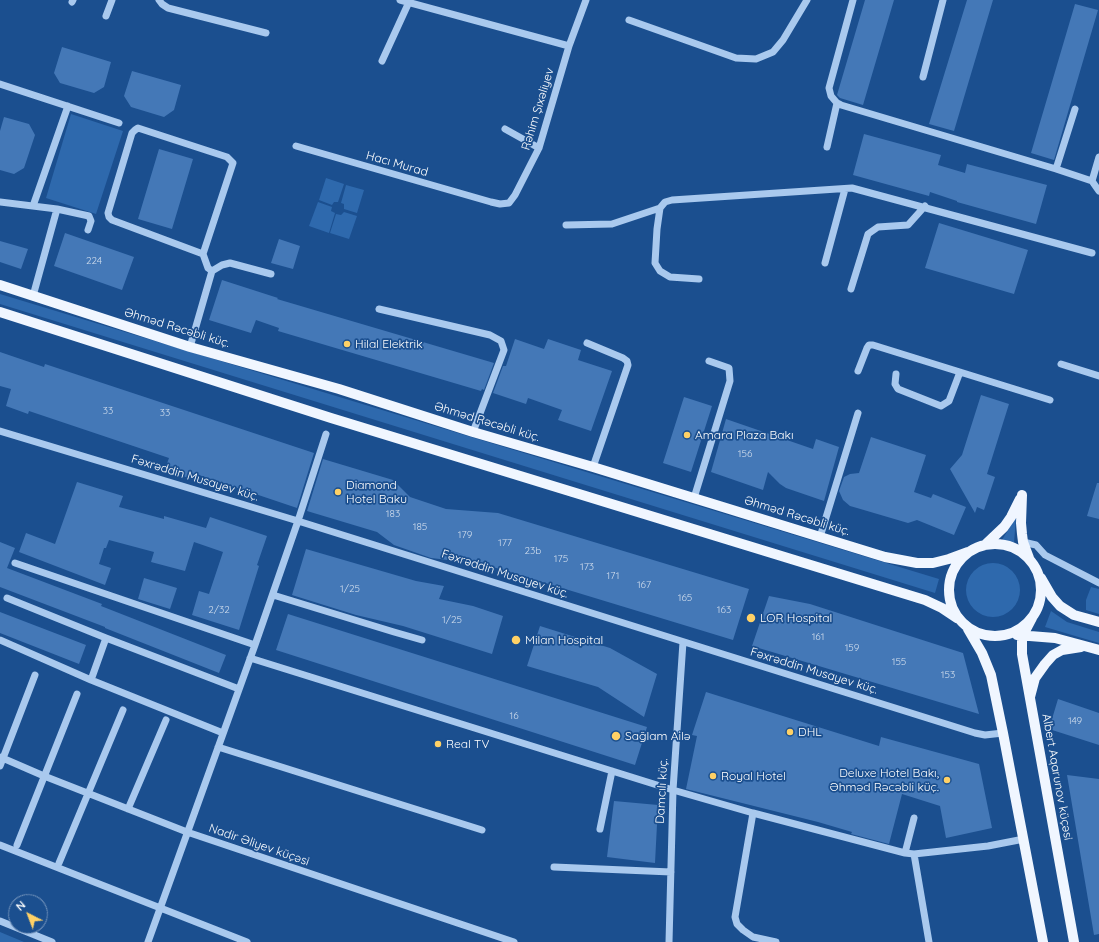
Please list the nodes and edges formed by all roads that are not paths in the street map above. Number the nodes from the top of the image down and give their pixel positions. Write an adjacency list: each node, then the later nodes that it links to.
1 (112, 0): 9 (street)
2 (159, 0): 11 (street)
3 (400, 0): 8 (street)
4 (586, 0): 12 (street, Rəhim Şıxəliyev)
5 (807, 0): 10 (street)
6 (853, 0): 16 (street)
7 (943, 0): 14 (street)
8 (409, 2): 12 (street); 13 (street)
9 (106, 16)
10 (630, 20)
11 (266, 33)
12 (569, 46): 23 (street, Rəhim Şıxəliyev)
13 (382, 61)
14 (923, 77)
15 (0, 84): 17 (street)
16 (837, 103): 22 (street); 25 (street)
17 (68, 106): 19 (street); 31 (street)
18 (1075, 109): 25 (street)
19 (119, 123)
20 (505, 129): 23 (street)
21 (296, 146): 30 (street, Hacı Murad)
22 (827, 147)
23 (539, 148): 30 (street, Rəhim Şıxəliyev)
24 (1099, 158): 26 (street)
25 (1056, 169): 26 (street)
26 (1092, 181): 28 (street)
27 (845, 189): 32 (street); 33 (street); 39 (street)
28 (1099, 191)
29 (0, 202): 31 (street)
30 (491, 202)
31 (33, 206): 34 (street)
32 (925, 206): 37 (street); 44 (street)
33 (660, 208): 35 (street); 42 (street)
34 (57, 209): 36 (street); 45 (street)
35 (566, 225)
36 (88, 230)
37 (1092, 253)
38 (203, 254): 38 (street); 40 (street)
39 (825, 263)
40 (212, 271): 41 (street); 49 (street)
41 (271, 274)
42 (699, 279)
43 (0, 286): 45 (main road, Əhməd Rəcəbli küç.)
44 (851, 289)
45 (33, 296): 49 (main road, Əhməd Rəcəbli küç.)
46 (379, 309): 59 (street)
47 (0, 312): 74 (main road)
48 (587, 343): 61 (street)
49 (190, 347): 59 (main road, Əhməd Rəcəbli küç.)
50 (709, 361): 62 (street)
51 (1061, 364): 55 (street)
52 (858, 371): 53 (street)
53 (960, 372): 54 (street); 56 (street)
54 (896, 374)
55 (1099, 376)
56 (1050, 400)
57 (858, 412): 64 (street)
58 (0, 431): 63 (street, Fəxrəddin Musayev küç.)
59 (473, 432): 61 (main road, Əhməd Rəcəbli küç.)
60 (326, 434): 63 (street)
61 (593, 467): 62 (main road, Əhməd Rəcəbli küç.)
62 (694, 498): 64 (main road, Əhməd Rəcəbli küç.)
63 (298, 521): 72 (street); 83 (street, Fəxrəddin Musayev küç.)
64 (820, 536): 67 (main road, Əhməd Rəcəbli küç.)
65 (1024, 542): 66 (main road); 68 (main road); 71 (street)
66 (985, 545): 67 (main road); 68 (main road)
67 (968, 552): 74 (main road)
68 (1030, 560): 70 (main road)
69 (15, 563): 84 (street)
70 (1037, 571): 75 (main road); 76 (main road)
71 (1099, 583)
72 (273, 595): 82 (street); 84 (street)
73 (7, 598): 80 (street)
74 (957, 618): 77 (main road)
75 (1032, 618): 78 (main road); 79 (main road, Albert Aqarunov küçəsi)
76 (1099, 622)
77 (968, 628): 78 (main road); 95 (main road)
78 (1007, 635): 79 (main road)
79 (1023, 635): 85 (main road); 91 (main road, Albert Aqarunov küçəsi)
80 (106, 638): 88 (street); 89 (street)
81 (0, 640): 88 (street)
82 (422, 640)
83 (683, 642): 95 (street, Fəxrəddin Musayev küç.); 100 (street, Damcılı küç.)
84 (256, 645): 86 (street)
85 (1095, 649): 91 (main road)
86 (250, 658): 89 (street); 98 (street)
87 (35, 675): 97 (street)
88 (91, 680): 94 (street)
89 (239, 689): 94 (street)
90 (77, 694): 99 (street)
91 (1029, 701): 127 (main road, Albert Aqarunov küçəsi)
92 (123, 710): 101 (street)
93 (166, 720): 102 (street)
94 (223, 733): 96 (street)
95 (1003, 733): 108 (main road)
96 (218, 747): 106 (street); 107 (street)
97 (1, 760): 99 (street, Nadir Əliyev küçəsi)
98 (612, 771): 100 (street); 105 (street)
99 (44, 776): 101 (street, Nadir Əliyev küçəsi); 110 (street)
100 (673, 790): 103 (street); 115 (street, Damcılı küç.)
101 (88, 793): 102 (street, Nadir Əliyev küçəsi); 113 (street)
102 (128, 809): 107 (street, Nadir Əliyev küçəsi)
103 (753, 813): 111 (street); 118 (street)
104 (914, 818): 111 (street)
105 (600, 829)
106 (482, 830)
107 (187, 832): 116 (street); 122 (street, Nadir Əliyev küçəsi)
108 (1024, 839): 112 (street); 126 (main road)
109 (0, 844): 116 (street)
110 (17, 845)
111 (904, 853): 112 (street)
112 (914, 854): 125 (street)
113 (59, 863)
114 (554, 867): 115 (street)
115 (671, 872): 123 (street, Damcılı küç.)
116 (160, 909): 120 (street); 121 (street)
117 (0, 921): 119 (street)
118 (753, 940): 124 (street)
119 (52, 942)
120 (148, 942)
121 (247, 942)
122 (514, 942)
123 (669, 942)
124 (776, 942)
125 (929, 942)
126 (1044, 942)
127 (1074, 942)

